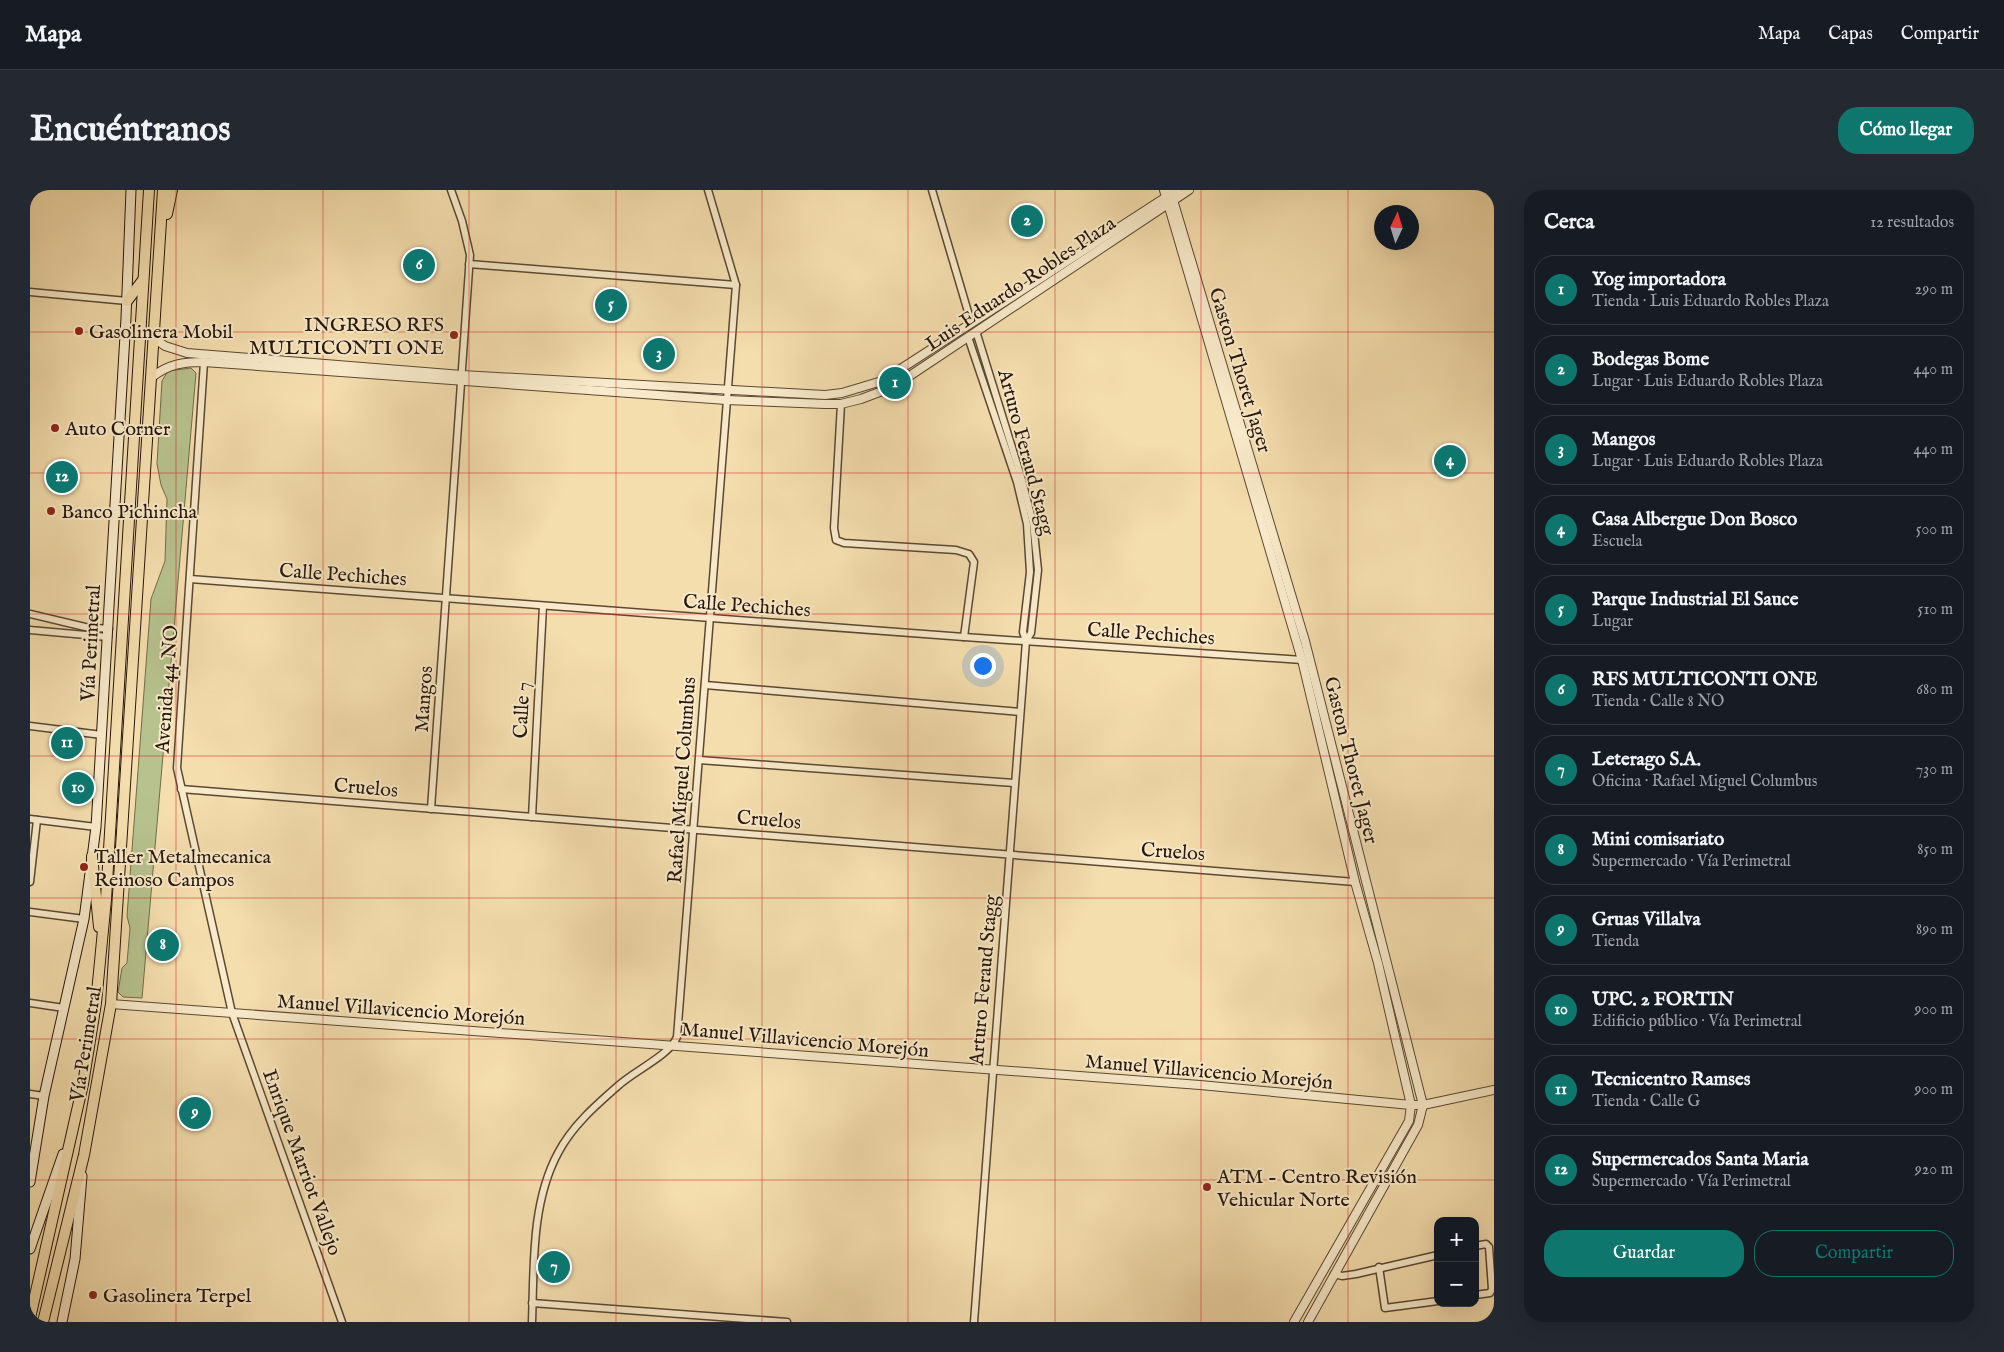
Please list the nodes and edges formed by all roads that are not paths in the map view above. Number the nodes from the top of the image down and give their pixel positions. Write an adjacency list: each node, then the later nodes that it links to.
1 (131, 190): 15 (main road, Vía Perimetral)
2 (149, 190): 12 (highway, Vía Perimetral)
3 (164, 190): 10 (highway, Vía Perimetral)
4 (172, 190): 10 (highway)
5 (451, 190): 11 (street, Mangos)
6 (708, 190): 13 (street, Rafael Miguel Columbus)
7 (932, 190): 16 (street)
8 (1189, 190): 9 (street, Luis Eduardo Robles Plaza)
9 (1170, 195): 16 (street, Luis Eduardo Robles Plaza); 17 (street, Luis Eduardo Robles Plaza); 35 (street, Gaston Thoret Jager); 65 (street, Gaston Thoret Jager)
10 (160, 254): 19 (highway, Vía Perimetral)
11 (469, 264): 13 (street); 22 (street, Mangos)
12 (144, 279): 15 (highway); 54 (highway, Vía Perimetral)
13 (736, 284): 23 (street, Rafael Miguel Columbus)
14 (30, 292): 15 (street)
15 (127, 301): 32 (main road, Vía Perimetral)
16 (971, 322): 23 (street, Luis Eduardo Robles Plaza)
17 (976, 331): 18 (street, Luis Eduardo Robles Plaza); 34 (street, Arturo Feraud Stagg)
18 (968, 337): 25 (street, Luis Eduardo Robles Plaza); 34 (street, Arturo Feraud Stagg)
19 (155, 339): 21 (highway, Vía Perimetral); 22 (street, Luis Eduardo Robles Plaza)
20 (204, 362): 21 (street, Luis Eduardo Robles Plaza); 22 (street, Luis Eduardo Robles Plaza); 26 (street, Avenida 44 NO)
21 (152, 377): 56 (highway, Vía Perimetral)
22 (462, 378): 23 (street, Luis Eduardo Robles Plaza); 24 (street, Luis Eduardo Robles Plaza); 27 (street, Mangos)
23 (728, 390): 24 (street, Rafael Miguel Columbus)
24 (726, 400): 25 (street, Luis Eduardo Robles Plaza); 30 (street, Rafael Miguel Columbus)
25 (841, 404): 33 (street)
26 (190, 579): 27 (street, Calle Pechiches); 42 (street, Avenida 44 NO)
27 (446, 598): 28 (street, Calle Pechiches); 43 (street, Mangos)
28 (543, 606): 30 (street, Calle Pechiches); 44 (street, Calle 7)
29 (30, 614): 32 (street)
30 (710, 618): 33 (street, Calle Pechiches); 36 (street, Rafael Miguel Columbus)
31 (30, 630): 32 (street)
32 (109, 633): 39 (main road, Vía Perimetral)
33 (964, 637): 34 (street, Calle Pechiches)
34 (1026, 641): 35 (street, Calle Pechiches); 37 (street, Arturo Feraud Stagg)
35 (1302, 660): 51 (street, Gaston Thoret Jager)
36 (705, 684): 37 (street); 40 (street, Rafael Miguel Columbus)
37 (1020, 712): 41 (street, Arturo Feraud Stagg)
38 (30, 726): 39 (street)
39 (102, 735): 46 (main road, Vía Perimetral)
40 (699, 760): 41 (street); 47 (street, Rafael Miguel Columbus)
41 (1014, 783): 48 (street, Arturo Feraud Stagg)
42 (181, 789): 43 (street, Cruelos); 58 (street, Avenida 44 NO)
43 (431, 809): 44 (street, Cruelos)
44 (532, 817): 47 (street, Cruelos)
45 (33, 819): 46 (street); 50 (street)
46 (96, 827): 49 (main road, Vía Perimetral)
47 (694, 829): 48 (street, Cruelos); 59 (street, Rafael Miguel Columbus)
48 (1010, 854): 51 (street, Cruelos); 60 (street, Arturo Feraud Stagg)
49 (92, 856): 53 (main road, Vía Perimetral); 54 (highway)
50 (30, 882)
51 (1355, 882): 64 (street, Gaston Thoret Jager)
52 (30, 912): 53 (street)
53 (84, 919): 57 (main road, Vía Perimetral)
54 (101, 949): 66 (highway, Vía Perimetral)
55 (30, 1004): 57 (street)
56 (111, 1004): 58 (street, Manuel Villavicencio Morejón); 67 (highway, Vía Perimetral)
57 (64, 1008): 63 (main road, Vía Perimetral)
58 (232, 1013): 59 (street, Manuel Villavicencio Morejón); 81 (street, Enrique Marriot Vallejo)
59 (674, 1045): 60 (street, Manuel Villavicencio Morejón); 76 (street)
60 (992, 1070): 64 (street, Manuel Villavicencio Morejón); 84 (street, Arturo Feraud Stagg)
61 (1494, 1090): 65 (street, Manuel Villavicencio Morejón)
62 (30, 1094): 63 (street)
63 (44, 1096): 68 (main road, Vía Perimetral)
64 (1411, 1105): 65 (street, Manuel Villavicencio Morejón); 85 (street, Gaston Thoret Jager)
65 (1423, 1105): 73 (street)
66 (75, 1123): 70 (main road, Vía Perimetral); 77 (highway, Vía Perimetral)
67 (84, 1155): 79 (highway, Vía Perimetral); 80 (main road, Vía Perimetral)
68 (30, 1182)
69 (1479, 1245): 74 (street)
70 (30, 1249)
71 (1434, 1256): 72 (street)
72 (1379, 1267): 73 (street); 75 (street)
73 (1334, 1274): 86 (street)
74 (1479, 1294)
75 (1434, 1302)
76 (532, 1303): 78 (street); 82 (street)
77 (30, 1318)
78 (760, 1321): 83 (street)
79 (43, 1322)
80 (62, 1322)
81 (342, 1322)
82 (532, 1322)
83 (787, 1322)
84 (974, 1322)
85 (1294, 1322)
86 (1308, 1322)

